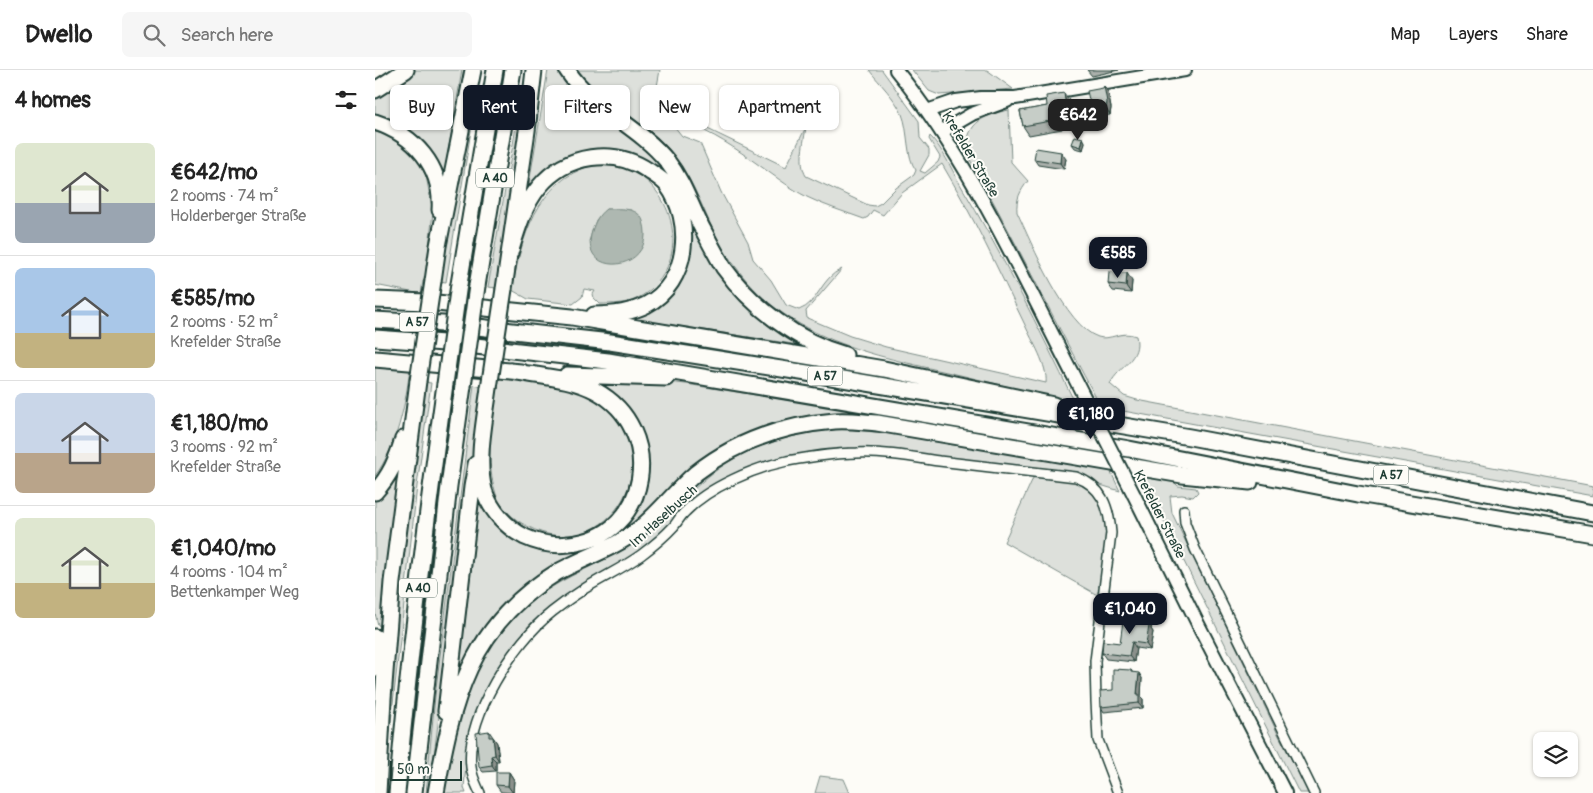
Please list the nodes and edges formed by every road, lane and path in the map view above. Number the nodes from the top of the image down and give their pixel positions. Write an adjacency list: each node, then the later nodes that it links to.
1 (407, 70): 10 (highway)
2 (473, 70): 16 (highway)
3 (495, 70): 39 (highway, A 40, bridge)
4 (513, 70): 40 (highway, A 40, bridge)
5 (534, 70): 14 (highway)
6 (539, 70): 14 (highway)
7 (567, 70): 27 (highway)
8 (896, 70): 12 (main road, Krefelder Straße)
9 (1185, 70): 11 (main road)
10 (375, 90)
11 (1015, 98): 12 (main road); 15 (main road)
12 (927, 111): 15 (main road, Krefelder Straße)
13 (375, 122): 16 (highway)
14 (527, 131): 17 (highway)
15 (941, 132): 44 (main road, Krefelder Straße, bridge)
16 (438, 246): 28 (highway, bridge)
17 (510, 253): 21 (highway); 29 (highway, bridge)
18 (375, 294): 20 (highway)
19 (375, 300): 20 (highway)
20 (406, 300): 21 (highway)
21 (572, 317): 27 (highway)
22 (375, 320): 30 (highway, A 57)
23 (375, 338): 26 (highway, A 57)
24 (379, 359): 25 (highway)
25 (511, 371): 26 (highway); 29 (highway)
26 (757, 385): 32 (highway, A 57)
27 (965, 385): 30 (highway)
28 (415, 399): 31 (highway); 38 (highway)
29 (486, 413): 37 (highway)
30 (1190, 437): 34 (highway, A 57)
31 (375, 492)
32 (1358, 494): 35 (highway, A 57); 37 (highway)
33 (1184, 510): 45 (street)
34 (1593, 513)
35 (1593, 534)
36 (375, 637): 38 (highway)
37 (440, 770): 41 (highway)
38 (378, 793)
39 (397, 793)
40 (414, 793)
41 (436, 793)
42 (480, 793): 43 (street, Im Haselbusch)
43 (1118, 793)
44 (1285, 793)
45 (1314, 793)

